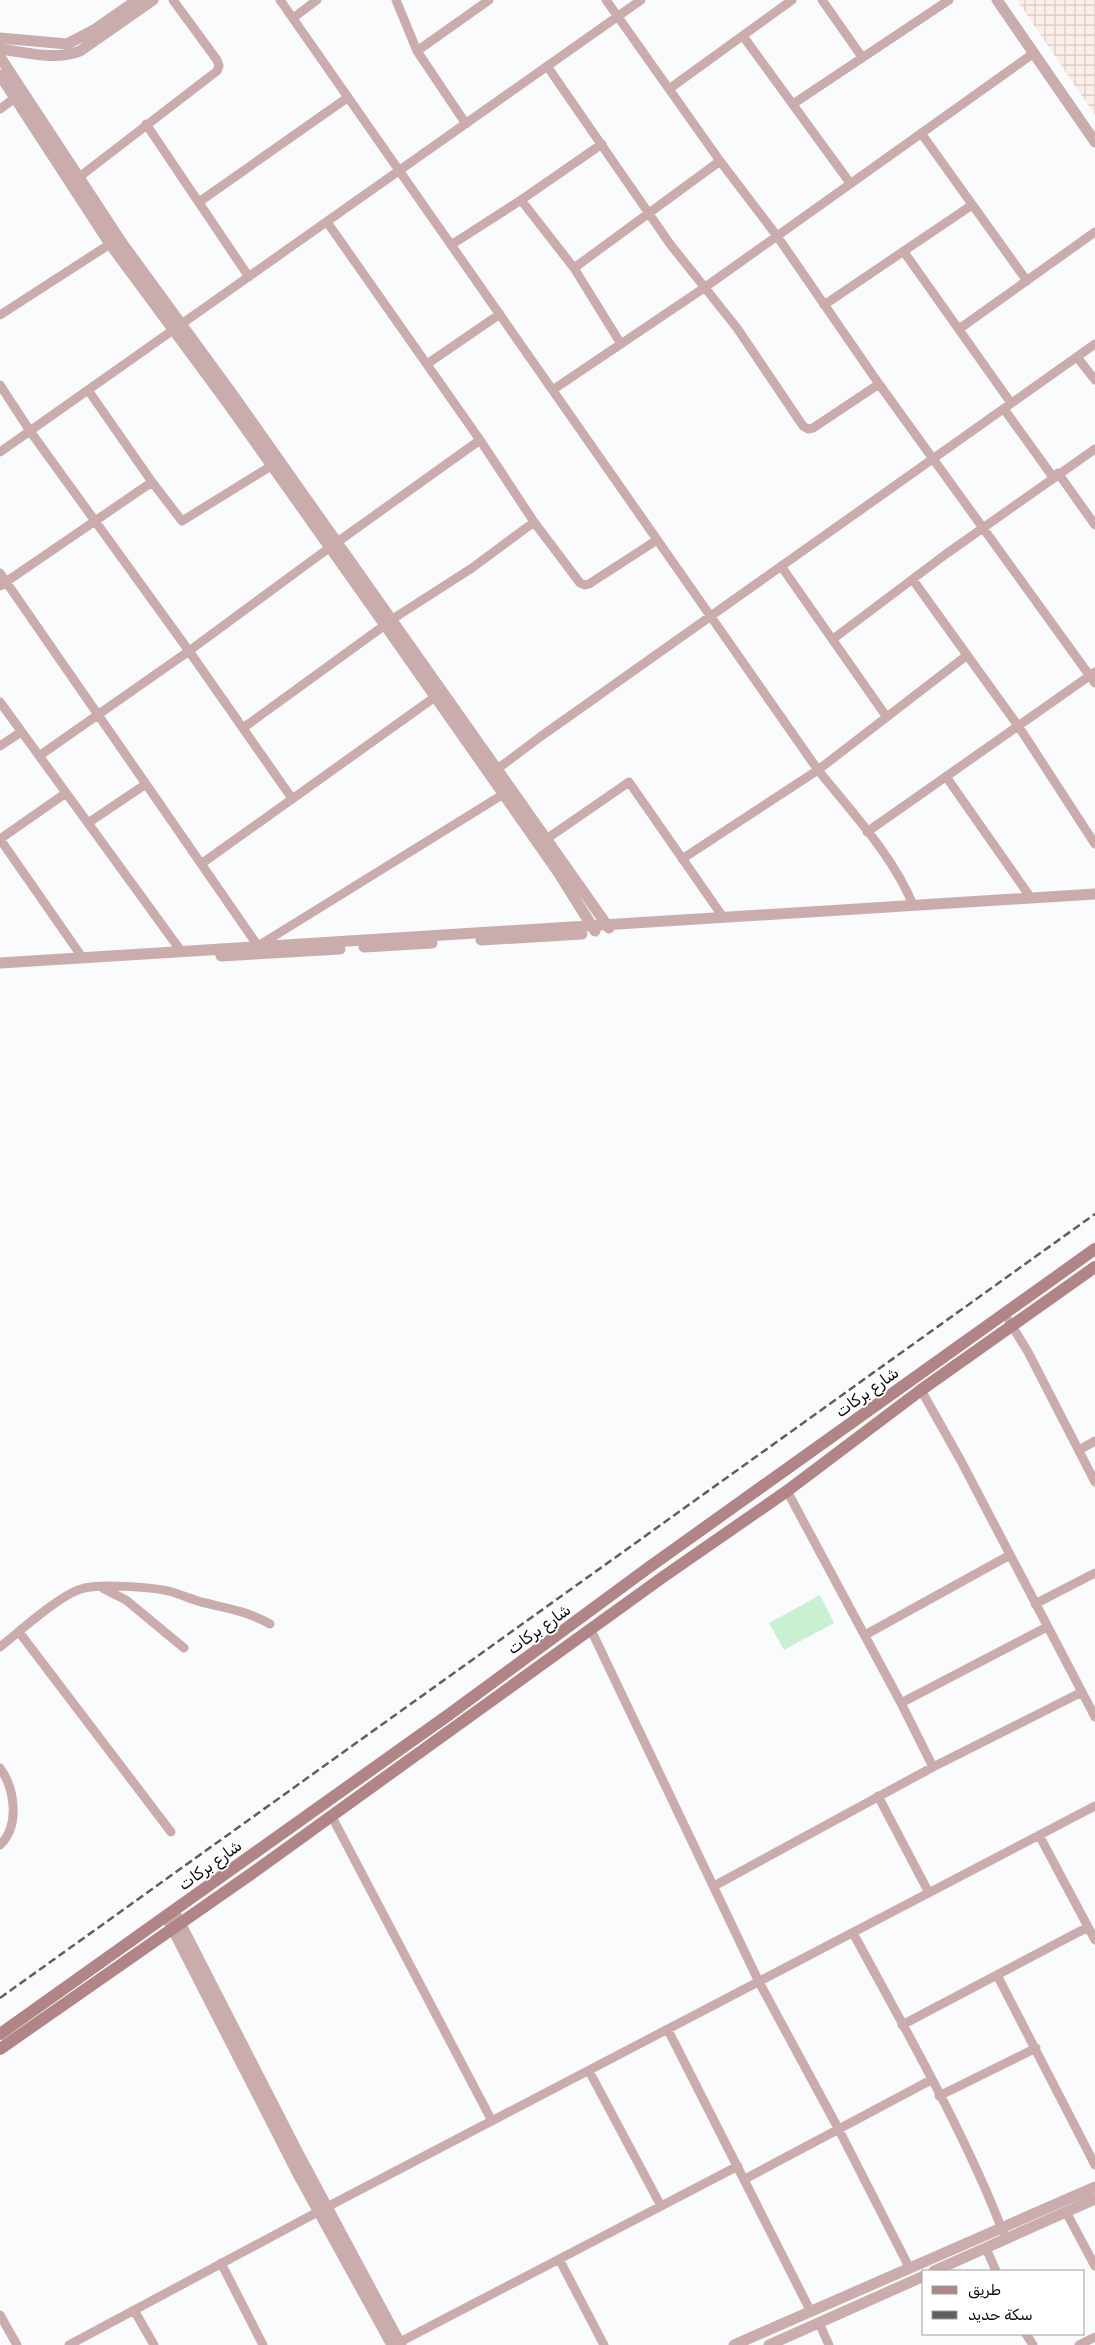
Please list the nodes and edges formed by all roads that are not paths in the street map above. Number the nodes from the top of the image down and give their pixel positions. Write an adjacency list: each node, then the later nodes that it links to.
1 (153, 0): 18 (street)
2 (173, 0): 30 (street)
3 (280, 0): 15 (street)
4 (317, 0): 15 (street)
5 (396, 0): 19 (street)
6 (489, 0): 19 (street)
7 (606, 0): 14 (street)
8 (641, 0): 14 (street)
9 (792, 0): 16 (street)
10 (822, 0): 22 (street)
11 (949, 0): 22 (street)
12 (997, 0): 20 (street)
13 (134, 1): 17 (street)
14 (617, 17): 23 (street); 25 (street)
15 (293, 18): 27 (street)
16 (743, 36): 25 (street); 28 (street)
17 (0, 38)
18 (0, 49)
19 (417, 51): 31 (street)
20 (1034, 53): 32 (street); 33 (street)
21 (0, 57): 38 (street)
22 (862, 57): 28 (street)
23 (547, 66): 31 (street); 35 (street)
24 (0, 76): 26 (street)
25 (668, 89): 36 (street)
26 (15, 98): 29 (street); 47 (street)
27 (347, 98): 37 (street); 41 (street)
28 (793, 104): 39 (street)
29 (0, 109)
30 (146, 124): 38 (street); 41 (street)
31 (466, 124): 37 (street)
32 (1092, 130): 34 (street)
33 (921, 133): 39 (street); 42 (street)
34 (1095, 142)
35 (602, 144): 40 (street); 43 (street)
36 (720, 161): 43 (street); 46 (street)
37 (398, 171): 44 (street); 48 (street)
38 (78, 178): 57 (street)
39 (850, 183): 46 (street)
40 (521, 200): 48 (street); 50 (street)
41 (199, 202): 51 (street)
42 (972, 205): 49 (street); 52 (street)
43 (649, 212): 50 (street); 53 (street)
44 (327, 222): 51 (street); 62 (street)
45 (1095, 232): 52 (street)
46 (777, 236): 53 (street); 54 (street)
47 (110, 244): 56 (street); 57 (street)
48 (451, 245): 55 (street)
49 (904, 252): 54 (street); 58 (street)
50 (574, 268): 59 (street)
51 (248, 277): 57 (street)
52 (1026, 281): 58 (street)
53 (704, 288): 59 (street); 64 (street)
54 (824, 305): 64 (street)
55 (500, 314): 62 (street); 66 (street)
56 (0, 315)
57 (178, 327): 67 (street); 74 (street); 82 (street)
58 (959, 328): 68 (street)
59 (621, 344): 66 (street)
60 (1095, 344): 61 (street)
61 (1077, 357): 63 (street); 68 (street)
62 (427, 364): 70 (street)
63 (1095, 380)
64 (879, 384): 73 (street)
65 (0, 385): 69 (street)
66 (554, 389): 81 (street)
67 (88, 390): 69 (street); 76 (street)
68 (1007, 406): 73 (street); 75 (street)
69 (30, 431): 72 (street); 77 (street)
70 (480, 440): 78 (street); 82 (street)
71 (1095, 449): 75 (street)
72 (0, 452)
73 (934, 458): 80 (street); 83 (street)
74 (271, 466): 76 (street); 82 (street)
75 (1056, 475): 79 (street); 80 (street)
76 (152, 482): 77 (street)
77 (95, 521): 86 (street); 90 (street)
78 (534, 522): 81 (street); 88 (street)
79 (1095, 525)
80 (984, 527): 85 (street); 92 (street)
81 (657, 540): 87 (street)
82 (333, 545): 88 (street); 90 (street)
83 (781, 566): 87 (street); 89 (street)
84 (0, 573): 86 (street)
85 (912, 580): 89 (street); 91 (street)
86 (3, 584): 95 (street)
87 (710, 616): 102 (street); 103 (street)
88 (388, 622): 93 (street); 98 (street); 103 (street)
89 (833, 639): 96 (street)
90 (189, 651): 95 (street); 98 (street)
91 (966, 656): 96 (street); 97 (street)
92 (1093, 677): 97 (street)
93 (435, 697): 103 (street); 108 (street)
94 (0, 702): 99 (street)
95 (97, 714): 101 (street); 105 (street)
96 (886, 716): 102 (street)
97 (1019, 727): 104 (street); 112 (street)
98 (243, 728): 108 (street)
99 (21, 732): 100 (street); 101 (street)
100 (0, 746)
101 (39, 756): 106 (street)
102 (818, 770): 110 (street); 113 (street)
103 (492, 773): 107 (street); 111 (street)
104 (947, 778): 110 (street); 116 (street)
105 (146, 784): 109 (street); 114 (street)
106 (66, 793): 109 (street); 124 (street)
107 (502, 795): 121 (street); 122 (street)
108 (291, 797): 114 (street)
109 (88, 823): 123 (street)
110 (867, 832): 118 (street)
111 (545, 840): 113 (street); 120 (street)
112 (1095, 844)
113 (682, 859): 119 (street)
114 (201, 864): 122 (street)
115 (1095, 894): 116 (street)
116 (1031, 898): 118 (street)
117 (1095, 901): 120 (street)
118 (913, 905): 119 (street)
119 (723, 917): 120 (street)
120 (609, 928): 121 (street)
121 (593, 929): 122 (street); 126 (street)
122 (258, 946): 123 (street)
123 (180, 951): 124 (street)
124 (82, 958): 125 (street)
125 (0, 963)
126 (0, 970)
127 (1095, 1249): 129 (main road, شارع بركات)
128 (1095, 1267): 130 (main road, شارع بركات)
129 (1004, 1313): 130 (street); 160 (main road, شارع بركات)
130 (1012, 1326): 131 (main road, شارع بركات); 133 (street)
131 (921, 1390): 135 (main road, شارع بركات); 136 (street)
132 (1095, 1441): 133 (street)
133 (1079, 1450): 134 (street)
134 (1095, 1482)
135 (787, 1491): 142 (main road, شارع بركات); 144 (street)
136 (1010, 1555): 139 (street); 144 (street)
137 (1095, 1573): 139 (street)
138 (102, 1588): 140 (street); 143 (street); 146 (street)
139 (1035, 1604): 141 (street)
140 (270, 1624)
141 (1047, 1626): 147 (street); 148 (street)
142 (591, 1630): 154 (main road, شارع بركات); 158 (street)
143 (19, 1632): 145 (street); 155 (street)
144 (865, 1635): 148 (street)
145 (0, 1646)
146 (184, 1648)
147 (1082, 1692): 149 (street); 150 (street)
148 (901, 1703): 150 (street)
149 (1095, 1717)
150 (933, 1767): 152 (street)
151 (0, 1768): 157 (street)
152 (878, 1796): 158 (street); 159 (street)
153 (1095, 1806): 156 (street)
154 (331, 1815): 160 (main road, شارع بركات); 174 (street)
155 (171, 1832)
156 (1038, 1835): 159 (street); 161 (street)
157 (0, 1845)
158 (714, 1886): 165 (street)
159 (929, 1893): 162 (street)
160 (173, 1919): 168 (main road, شارع بركات); 170 (main road, شارع بركات); 182 (street)
161 (1088, 1927): 163 (street); 164 (street)
162 (853, 1933): 165 (street); 166 (street)
163 (1095, 1940)
164 (997, 1975): 166 (street); 169 (street)
165 (759, 1982): 167 (street); 175 (street)
166 (902, 2025): 172 (street)
167 (668, 2030): 171 (street); 177 (street)
168 (0, 2034)
169 (1036, 2048): 173 (street); 176 (street)
170 (0, 2049)
171 (590, 2071): 174 (street); 181 (street)
172 (931, 2080): 173 (street); 175 (street)
173 (939, 2096): 184 (street)
174 (492, 2121): 182 (street)
175 (838, 2128): 178 (street); 190 (street)
176 (1095, 2165)
177 (738, 2166): 178 (street); 181 (street)
178 (745, 2179): 195 (street)
179 (1095, 2187): 184 (street)
180 (1095, 2199): 183 (street)
181 (661, 2206): 187 (street)
182 (322, 2209): 188 (street); 199 (street)
183 (1066, 2212): 185 (street); 189 (street)
184 (1001, 2227): 185 (street); 190 (street)
185 (1006, 2239): 186 (street)
186 (986, 2248): 191 (street); 192 (street)
187 (559, 2259): 199 (street); 204 (street)
188 (221, 2263): 194 (street); 203 (street)
189 (1095, 2266)
190 (909, 2267): 195 (street)
191 (936, 2270)
192 (996, 2270)
193 (922, 2277): 197 (street)
194 (134, 2310): 201 (street); 202 (street)
195 (811, 2312): 205 (street)
196 (0, 2315): 200 (street)
197 (818, 2324): 206 (street); 207 (street)
198 (1095, 2337): 208 (street)
199 (397, 2344)
200 (17, 2345)
201 (69, 2345)
202 (154, 2345)
203 (263, 2345)
204 (604, 2345)
205 (734, 2345)
206 (769, 2345)
207 (829, 2345)
208 (1079, 2345)

